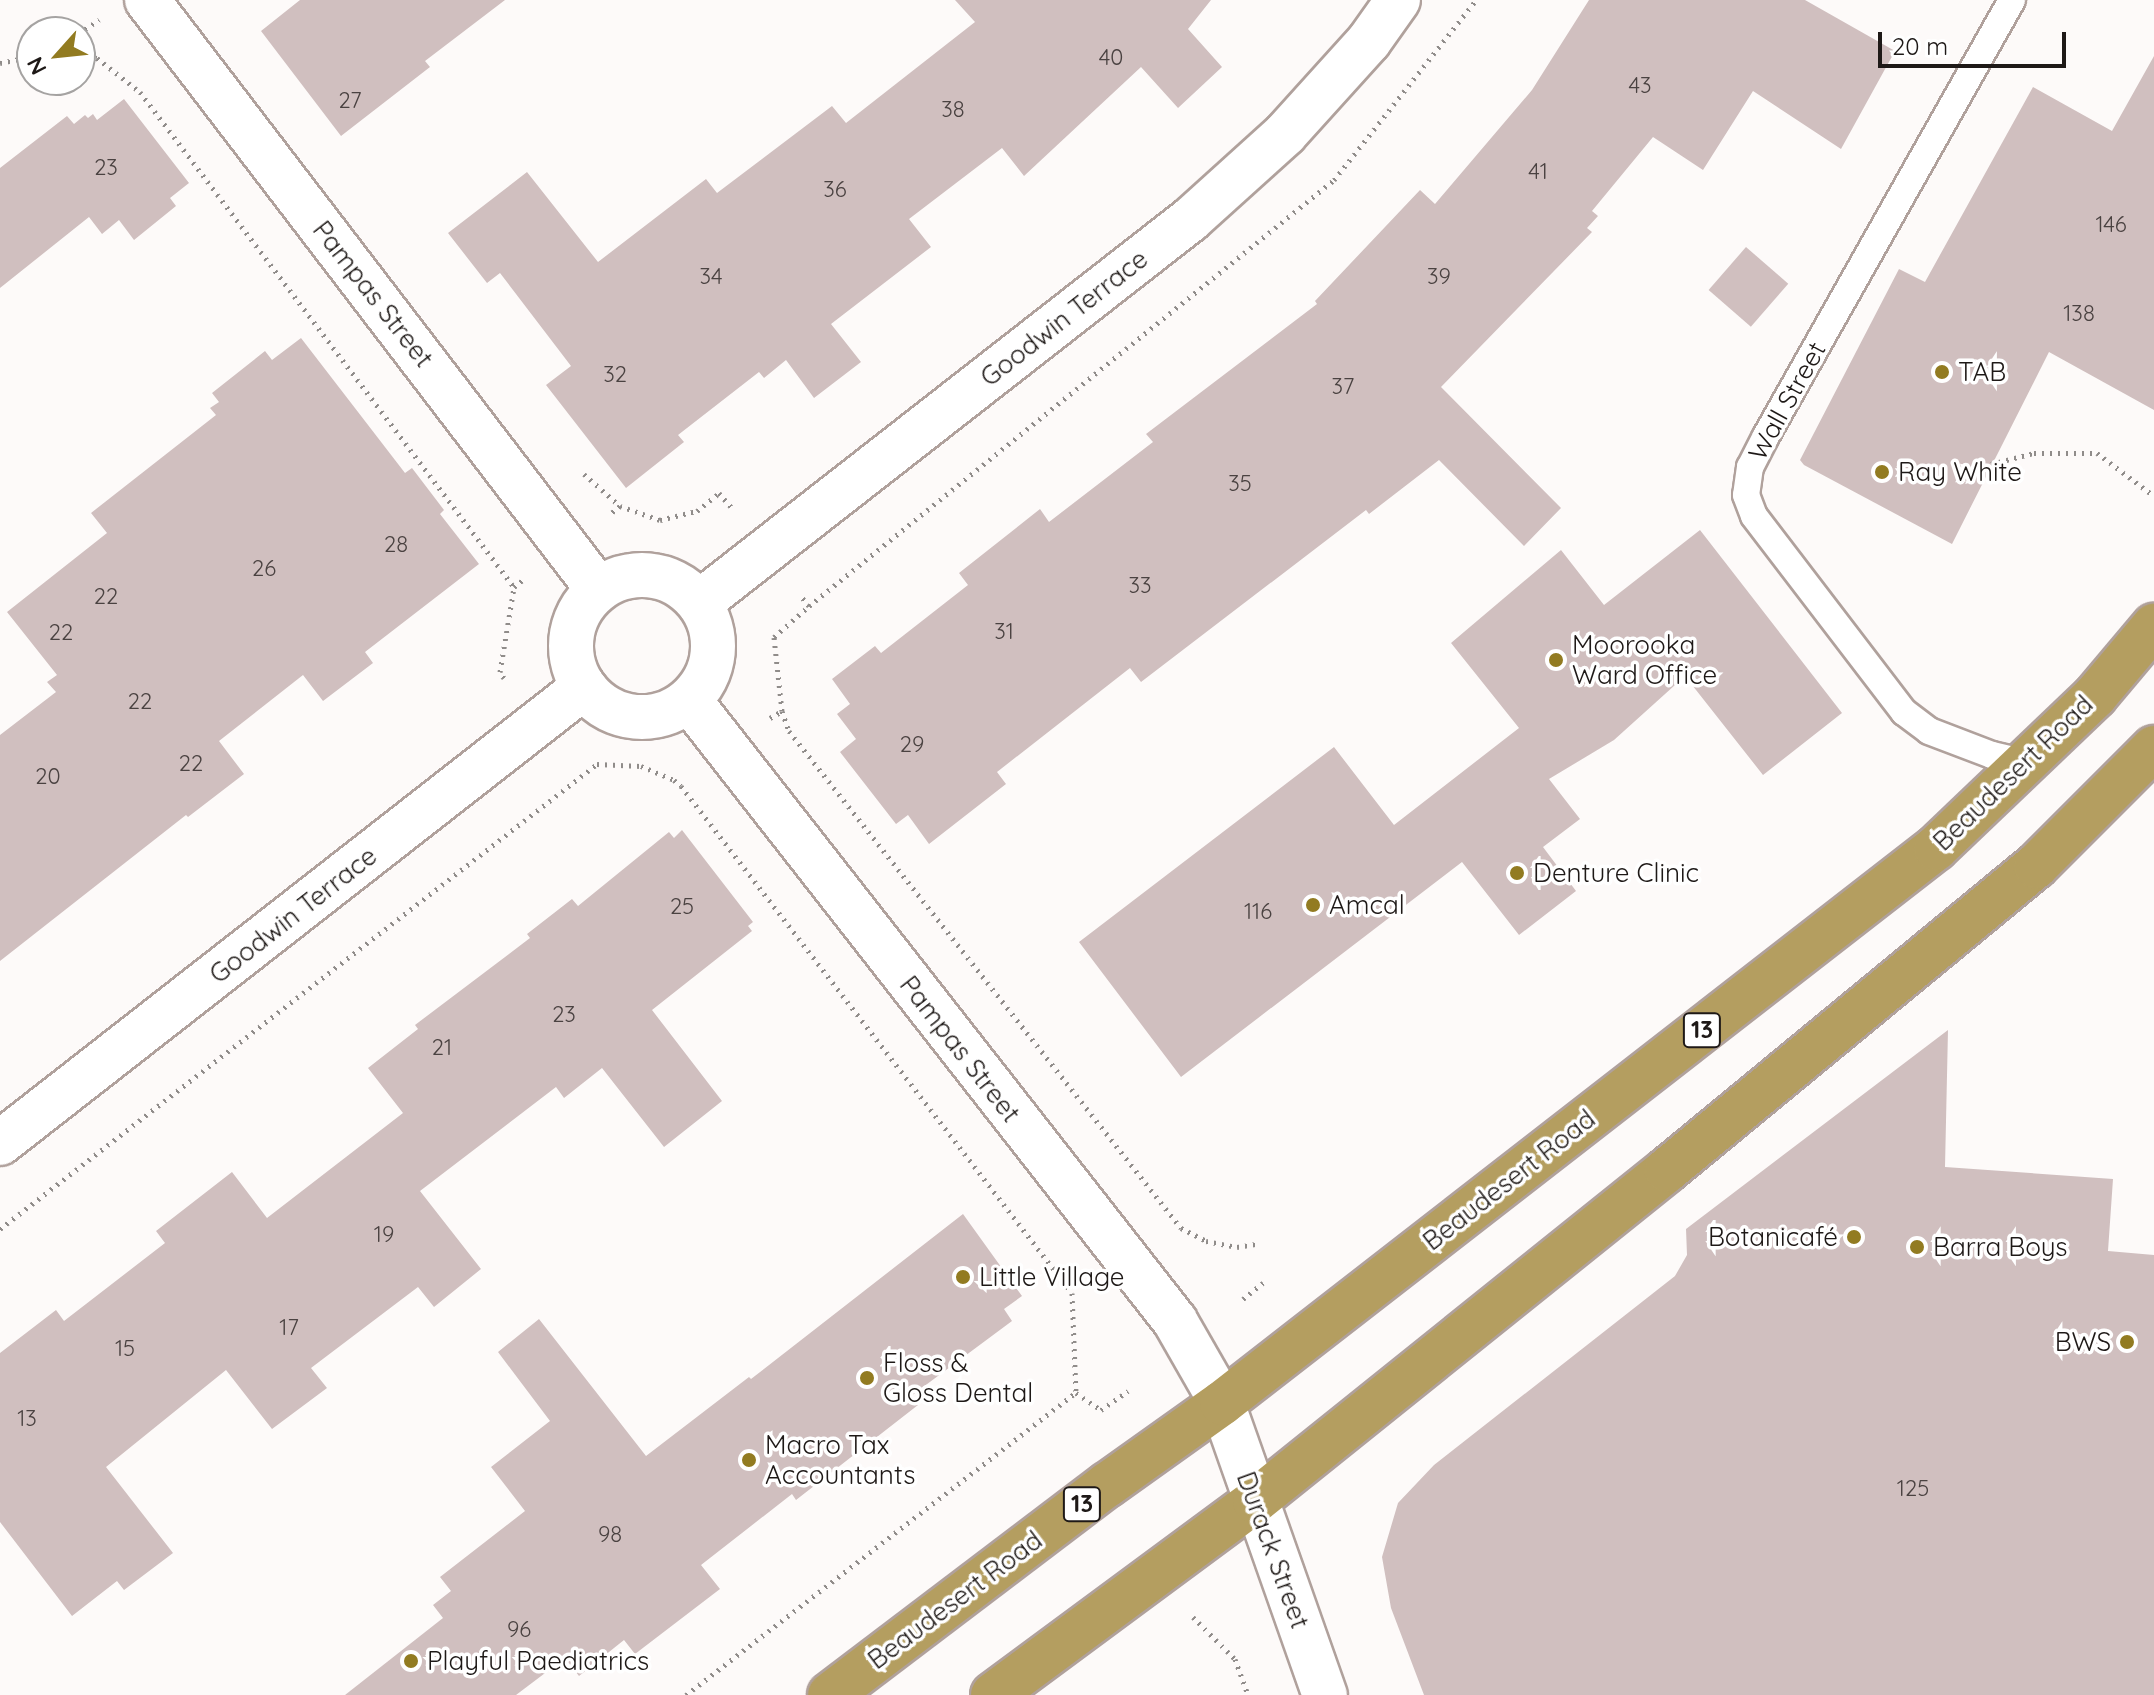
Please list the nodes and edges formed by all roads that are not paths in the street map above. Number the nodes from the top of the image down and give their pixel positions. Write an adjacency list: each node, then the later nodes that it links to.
1 (147, 0): 4 (street, Pampas Street)
2 (1398, 0): 5 (street, Goodwin Terrace)
3 (2012, 0): 10 (lane, Wall Street)
4 (598, 589): 5 (street); 7 (street)
5 (699, 603): 8 (street)
6 (2154, 626): 10 (highway, Beaudesert Road / 13)
7 (584, 687): 8 (street); 11 (street, Goodwin Terrace)
8 (689, 700): 12 (street, Pampas Street)
9 (2154, 748): 13 (highway)
10 (2027, 763): 12 (highway, Beaudesert Road / 13)
11 (0, 1143)
12 (1222, 1403): 13 (street, Durack Street); 14 (highway, Beaudesert Road / 13)
13 (1255, 1501): 15 (highway); 16 (street, Durack Street)
14 (830, 1695)
15 (993, 1695)
16 (1325, 1695)

